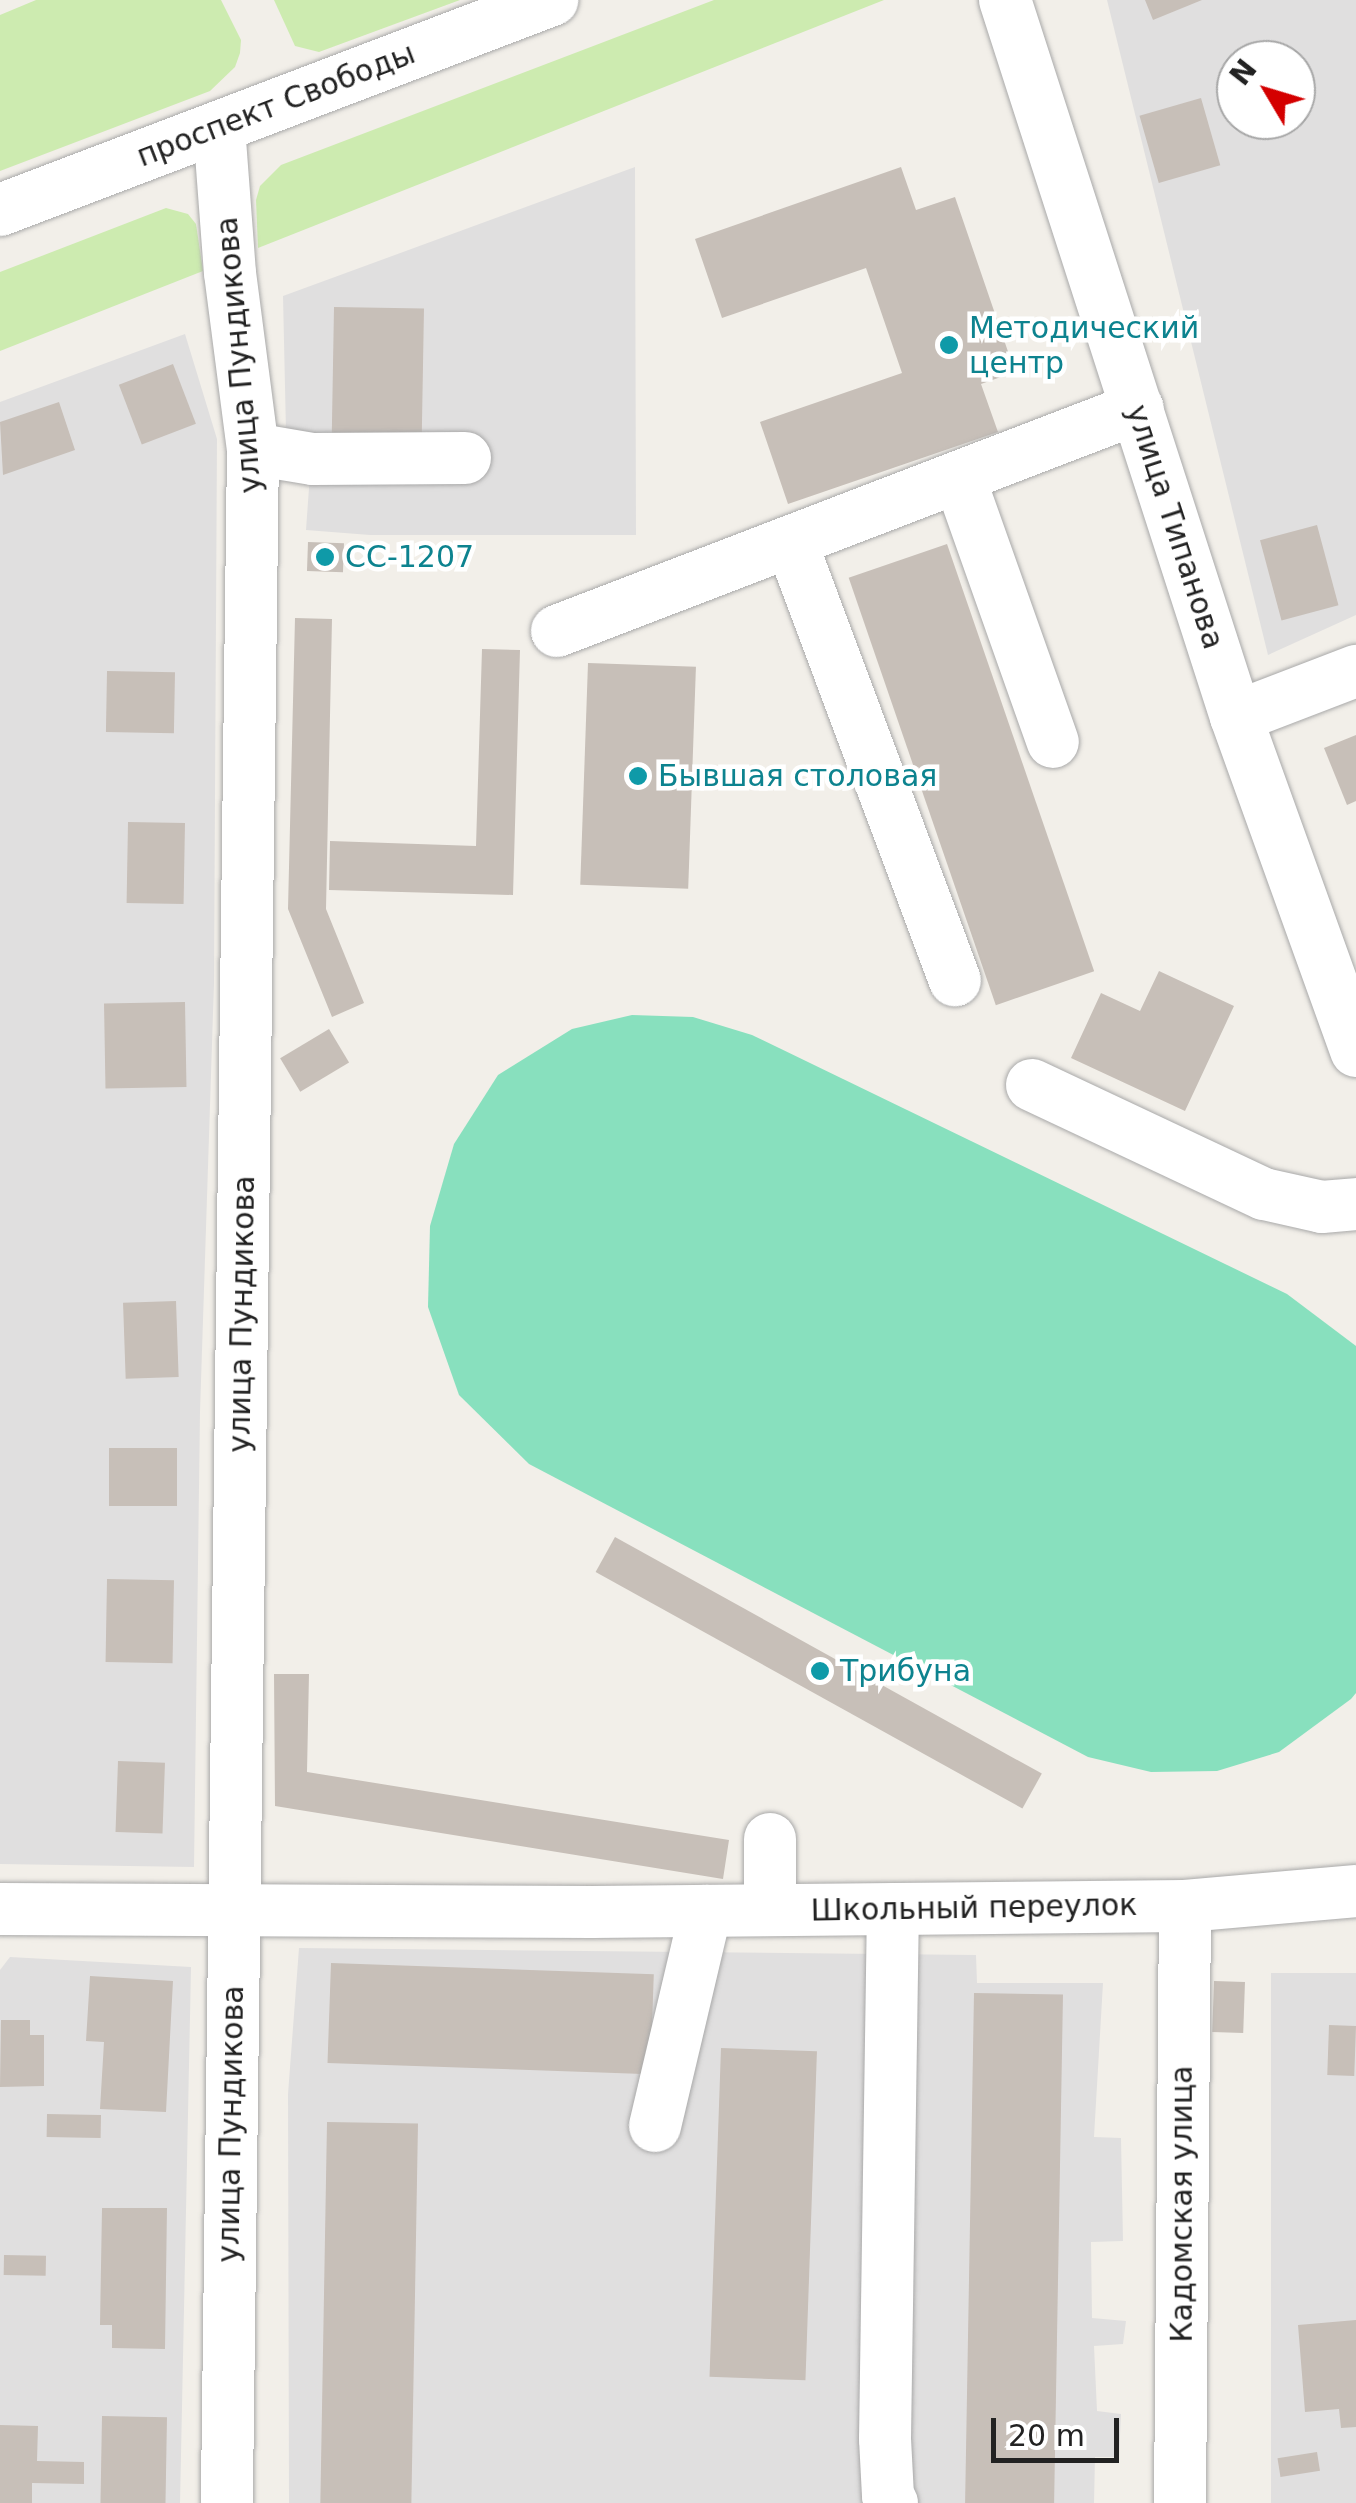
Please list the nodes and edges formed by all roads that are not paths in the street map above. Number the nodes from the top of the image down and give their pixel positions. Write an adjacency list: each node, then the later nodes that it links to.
1 (552, 0): 3 (street, проспект Свободы)
2 (1005, 0): 5 (street, улица Типанова)
3 (219, 126): 4 (street, проспект Свободы); 6 (street, улица Пундикова)
4 (0, 210)
5 (1138, 408): 8 (street); 12 (street, улица Типанова)
6 (252, 448): 7 (street); 23 (street, улица Пундикова)
7 (465, 458)
8 (959, 477): 9 (street); 13 (street)
9 (791, 542): 10 (street); 14 (street)
10 (557, 631)
11 (1356, 670): 12 (street)
12 (1236, 717): 15 (street, улица Типанова)
13 (1053, 742)
14 (955, 980)
15 (1356, 1052)
16 (1032, 1085): 17 (street)
17 (1356, 1204)
18 (770, 1838): 24 (street)
19 (1356, 1892): 20 (street, Школьный переулок)
20 (1184, 1906): 21 (street, Школьный переулок); 29 (street, Кадомская улица)
21 (893, 1908): 24 (street, Школьный переулок); 28 (street)
22 (0, 1909): 23 (street, Школьный переулок)
23 (234, 1910): 25 (street, Школьный переулок); 27 (street, улица Пундикова)
24 (770, 1910): 25 (street, Школьный переулок)
25 (706, 1911): 26 (street)
26 (655, 2126)
27 (228, 2503)
28 (892, 2503)
29 (1180, 2503)

